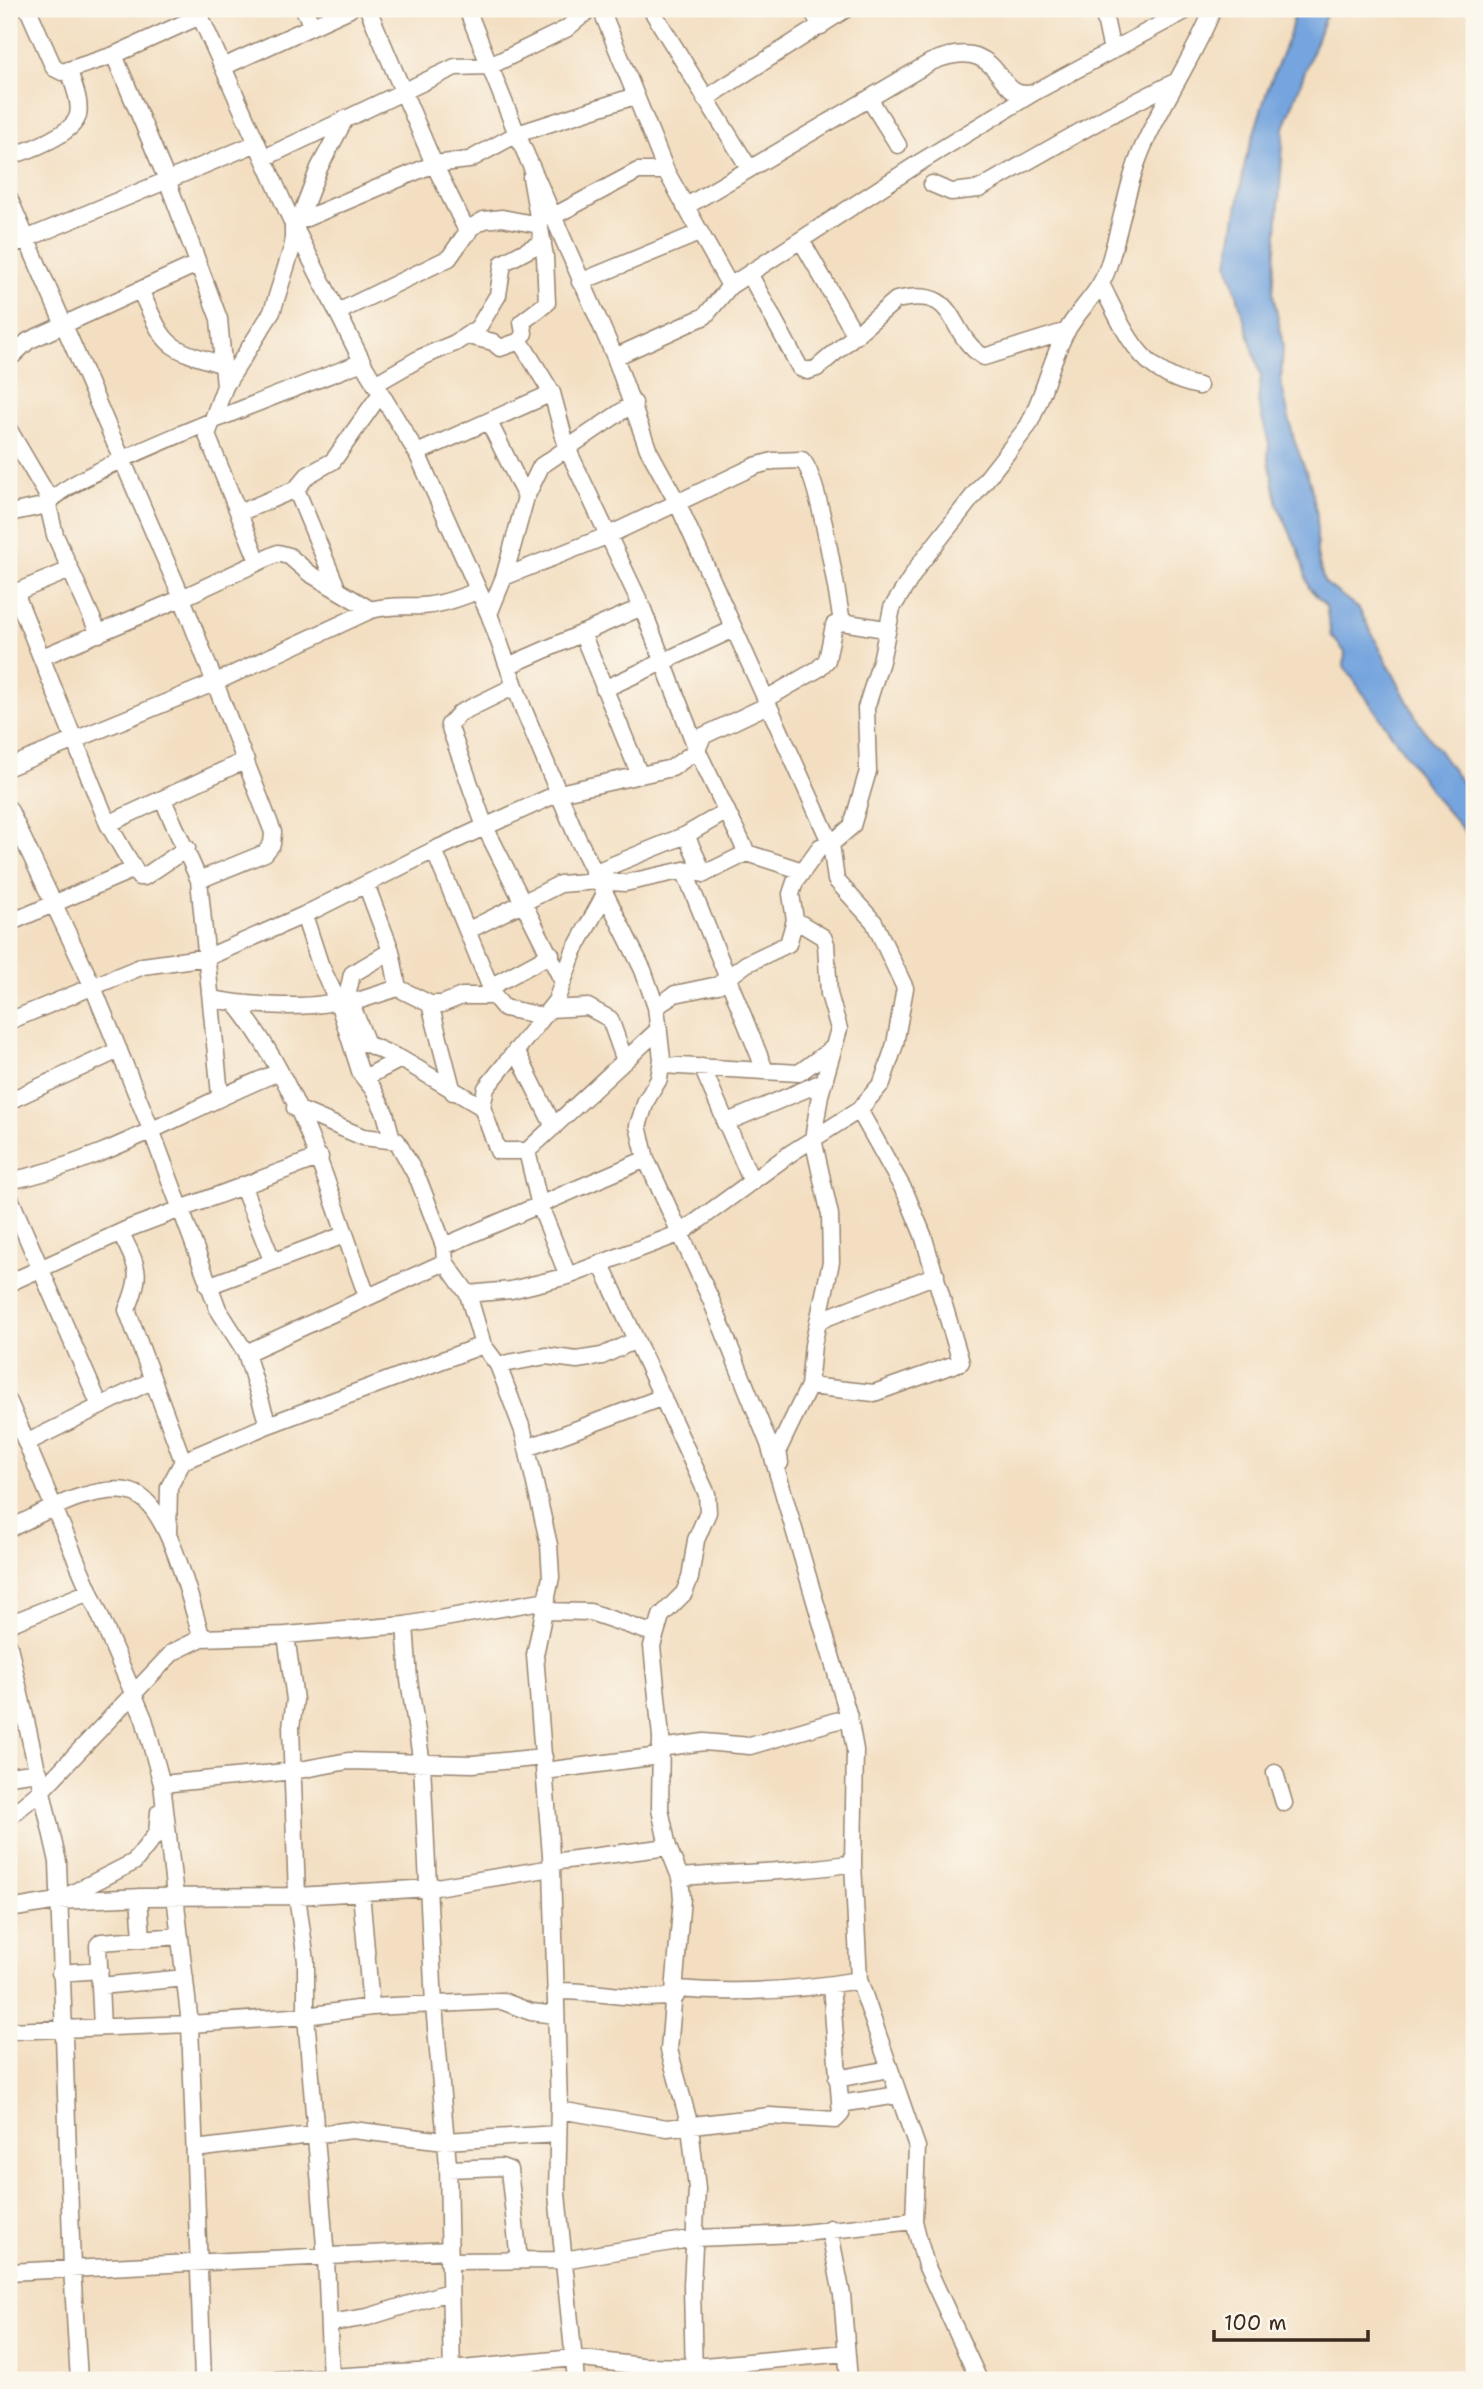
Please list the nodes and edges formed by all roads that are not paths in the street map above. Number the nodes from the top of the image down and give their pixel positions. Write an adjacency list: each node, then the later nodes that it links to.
1 (28, 9): 21 (street)
2 (304, 9): 15 (street)
3 (350, 9): 15 (street)
4 (368, 9): 23 (street)
5 (467, 9): 19 (street)
6 (590, 9): 19 (street)
7 (601, 9): 25 (street)
8 (651, 9): 26 (street)
9 (811, 9): 16 (street)
10 (846, 9): 16 (street)
11 (1103, 9): 17 (street)
12 (1189, 9): 17 (street)
13 (1213, 9): 22 (street)
14 (199, 12): 18 (street); 20 (street)
15 (312, 26): 20 (street)
16 (821, 26): 26 (street)
17 (1112, 51): 24 (street)
18 (114, 55): 21 (street); 37 (street)
19 (490, 66): 23 (street); 29 (street)
20 (223, 67): 30 (street)
21 (69, 71): 32 (street)
22 (1173, 83): 38 (street); 52 (street)
23 (404, 91): 28 (street); 34 (street)
24 (1033, 93): 27 (street); 46 (street)
25 (635, 96): 29 (street); 36 (street)
26 (705, 99): 35 (street)
27 (870, 100): 31 (street); 35 (street)
28 (345, 119): 33 (street); 42 (street)
29 (517, 134): 34 (street); 41 (street)
30 (257, 143): 33 (street); 37 (street)
31 (898, 145)
32 (9, 156)
33 (264, 158): 42 (street)
34 (434, 164): 42 (street); 43 (street)
35 (749, 168): 40 (street)
36 (666, 171): 40 (street); 41 (street)
37 (167, 180): 45 (street); 49 (street)
38 (932, 184)
39 (9, 198): 45 (street)
40 (685, 207): 44 (street)
41 (545, 221): 43 (street); 47 (street); 51 (street)
42 (293, 224): 55 (street); 65 (street)
43 (468, 233): 55 (street)
44 (699, 233): 51 (street); 53 (street)
45 (26, 239): 48 (street); 56 (street)
46 (801, 240): 50 (street); 59 (street)
47 (543, 242): 58 (street); 60 (street)
48 (9, 246)
49 (197, 264): 54 (street); 64 (street)
50 (750, 275): 53 (street); 59 (street)
51 (580, 282): 61 (street)
52 (1101, 284): 57 (street); 66 (street)
53 (730, 286): 61 (street)
54 (140, 290): 56 (street); 64 (street)
55 (340, 311): 63 (street)
56 (63, 326): 62 (street); 75 (street)
57 (1067, 331): 59 (street); 95 (street)
58 (468, 336): 60 (street); 67 (street)
59 (856, 336)
60 (520, 341): 68 (street)
61 (615, 357): 69 (street)
62 (9, 359)
63 (363, 362): 67 (street); 70 (street)
64 (221, 364): 65 (street)
65 (225, 386): 70 (street)
66 (1199, 386)
67 (378, 388): 74 (street); 76 (street)
68 (552, 393): 71 (street); 73 (street)
69 (634, 403): 73 (street); 79 (street)
70 (212, 420): 75 (street); 81 (street)
71 (489, 422): 74 (street); 77 (street)
72 (9, 430): 78 (street)
73 (568, 448): 77 (street); 82 (street)
74 (417, 453): 87 (street)
75 (122, 461): 78 (street); 89 (street)
76 (296, 489): 81 (street); 86 (street)
77 (526, 497): 85 (street)
78 (49, 502): 80 (street); 84 (street)
79 (677, 502): 82 (street); 93 (street); 94 (street)
80 (9, 513)
81 (239, 513): 83 (street)
82 (609, 535): 85 (street); 90 (street)
83 (258, 561): 86 (street); 89 (street)
84 (70, 570): 88 (street); 96 (street)
85 (504, 577): 92 (street)
86 (337, 588): 91 (street)
87 (477, 592): 91 (street); 92 (street)
88 (12, 594): 98 (street)
89 (182, 598): 96 (street); 101 (street)
90 (642, 607): 97 (street); 99 (street)
91 (371, 610): 101 (street)
92 (489, 614): 100 (street)
93 (842, 622): 95 (street); 104 (street)
94 (734, 629): 99 (street); 104 (street)
95 (885, 629): 117 (street)
96 (99, 634): 98 (street)
97 (583, 634): 100 (street); 103 (street)
98 (41, 657): 105 (street)
99 (665, 661): 103 (street); 106 (street)
100 (509, 666): 102 (street)
101 (216, 682): 105 (street); 107 (street)
102 (515, 686): 110 (street); 115 (street)
103 (604, 689): 109 (street)
104 (767, 702): 106 (street); 117 (street)
105 (75, 740): 108 (street); 114 (street)
106 (697, 750): 109 (street); 113 (street)
107 (246, 760): 111 (street); 126 (street)
108 (9, 767)
109 (639, 773): 110 (street)
110 (559, 793): 115 (street); 125 (street)
111 (163, 800): 114 (street); 118 (street)
112 (9, 809): 130 (street)
113 (727, 811): 116 (street); 120 (street)
114 (108, 824): 121 (street)
115 (485, 827): 119 (street); 129 (street)
116 (686, 835): 124 (street); 125 (street)
117 (831, 844): 123 (street); 168 (street)
118 (187, 848): 121 (street); 126 (street)
119 (434, 850): 127 (street); 134 (street)
120 (747, 853): 123 (street); 124 (street)
121 (132, 870): 130 (street)
122 (684, 870): 124 (street); 125 (street); 138 (street)
123 (803, 871): 132 (street)
124 (704, 874)
125 (596, 877): 128 (street); 129 (street)
126 (199, 880): 137 (street)
127 (366, 884): 131 (street); 135 (street)
128 (604, 896): 139 (street); 147 (street)
129 (522, 901): 134 (street); 136 (street)
130 (52, 903): 133 (street); 140 (street)
131 (304, 915): 137 (street); 144 (street)
132 (795, 920): 138 (street); 152 (street)
133 (9, 923)
134 (469, 930): 142 (street)
135 (391, 951): 141 (street); 144 (street)
136 (551, 954): 139 (street); 142 (street)
137 (208, 957): 140 (street); 143 (street)
138 (727, 979): 147 (street); 159 (street)
139 (562, 980): 148 (street)
140 (93, 987): 149 (street); 153 (street)
141 (398, 988): 144 (street); 146 (street)
142 (492, 991): 146 (street); 148 (street)
143 (213, 999): 145 (street); 164 (street)
144 (345, 1001): 145 (street); 151 (street)
145 (235, 1003): 160 (street)
146 (430, 1004): 163 (street)
147 (656, 1007): 150 (street)
148 (546, 1013): 154 (street); 156 (street)
149 (9, 1021)
150 (659, 1029): 156 (street); 157 (street)
151 (360, 1046): 155 (street); 161 (street)
152 (834, 1048): 159 (street); 162 (street)
153 (119, 1050): 165 (street); 171 (street)
154 (516, 1050): 166 (street); 170 (street)
155 (401, 1059): 161 (street); 163 (street)
156 (625, 1061): 170 (street)
157 (662, 1065): 158 (street); 176 (street)
158 (702, 1067): 159 (street); 169 (street)
159 (765, 1070)
160 (279, 1072): 164 (street); 167 (street)
161 (364, 1078): 172 (street)
162 (825, 1081): 169 (street); 173 (street)
163 (453, 1092): 166 (street)
164 (220, 1095): 171 (street)
165 (9, 1101)
166 (482, 1107): 174 (street)
167 (295, 1108): 172 (street); 175 (street)
168 (859, 1110): 173 (street); 190 (street)
169 (725, 1123): 178 (street)
170 (554, 1127): 174 (street)
171 (152, 1132): 177 (street); 182 (street)
172 (392, 1139): 186 (street)
173 (813, 1139): 178 (street); 196 (street)
174 (527, 1151): 181 (street)
175 (320, 1157): 179 (street); 185 (street)
176 (646, 1159): 181 (street); 184 (street)
177 (9, 1181)
178 (751, 1182): 184 (street)
179 (242, 1185): 182 (street); 187 (street)
180 (9, 1196): 189 (street)
181 (540, 1206): 186 (street); 191 (street)
182 (181, 1209): 183 (street); 193 (street)
183 (121, 1233): 189 (street); 201 (street)
184 (681, 1233): 188 (street); 210 (street)
185 (344, 1235): 187 (street); 195 (street)
186 (444, 1254): 194 (street); 195 (street)
187 (272, 1260): 193 (street)
188 (601, 1264): 191 (street); 197 (street)
189 (42, 1268): 192 (street); 205 (street)
190 (936, 1275): 196 (street); 202 (street)
191 (568, 1276): 194 (street)
192 (9, 1283)
193 (208, 1286): 199 (street)
194 (468, 1294): 198 (street)
195 (367, 1296): 199 (street)
196 (818, 1321): 202 (street)
197 (636, 1340): 200 (street); 203 (street)
198 (483, 1345): 200 (street); 206 (street)
199 (246, 1353): 206 (street)
200 (498, 1365): 208 (street)
201 (153, 1380): 205 (street); 209 (street)
202 (809, 1386): 210 (street)
203 (663, 1397): 208 (street); 218 (street)
204 (9, 1402): 207 (street)
205 (100, 1406): 207 (street)
206 (268, 1425): 209 (street)
207 (18, 1436): 211 (street)
208 (527, 1448): 215 (street)
209 (183, 1461): 213 (street)
210 (782, 1483): 225 (street)
211 (54, 1508): 212 (street); 213 (street); 214 (street)
212 (9, 1529)
213 (167, 1534): 220 (street)
214 (89, 1592): 216 (street); 222 (street)
215 (545, 1605): 217 (street); 218 (street); 228 (street)
216 (9, 1625)
217 (405, 1625): 219 (street); 227 (street)
218 (657, 1629): 226 (street)
219 (286, 1635): 220 (street); 229 (street)
220 (202, 1638): 222 (street)
221 (9, 1646): 223 (street)
222 (133, 1695): 233 (street); 234 (street)
223 (25, 1709): 224 (street); 230 (street)
224 (9, 1714)
225 (849, 1717): 226 (street); 238 (street)
226 (660, 1752): 228 (street); 237 (street)
227 (422, 1764): 228 (street); 229 (street); 241 (street)
228 (545, 1764): 239 (street)
229 (294, 1771): 233 (street); 244 (street)
230 (39, 1772): 232 (street); 234 (street)
231 (1276, 1773): 235 (street)
232 (9, 1776)
233 (162, 1784): 243 (street); 246 (street)
234 (42, 1790): 236 (street); 246 (street)
235 (1284, 1803)
236 (9, 1817)
237 (668, 1847): 239 (street); 240 (street)
238 (853, 1863): 240 (street); 253 (street)
239 (552, 1865): 241 (street); 255 (street)
240 (680, 1877): 256 (street)
241 (430, 1888): 242 (street); 257 (street)
242 (361, 1892): 244 (street); 258 (street)
243 (176, 1896): 244 (street); 245 (street); 248 (street)
244 (298, 1896): 260 (street)
245 (139, 1897): 246 (street); 249 (street)
246 (58, 1901): 247 (street); 250 (street)
247 (10, 1904)
248 (180, 1936): 249 (street); 252 (street)
249 (142, 1938): 251 (street)
250 (60, 1973): 251 (street); 263 (street)
251 (100, 1978): 252 (street); 262 (street)
252 (185, 1978): 261 (street)
253 (859, 1980): 254 (street); 265 (street)
254 (831, 1985): 256 (street); 266 (street)
255 (555, 1991): 256 (street); 259 (street)
256 (676, 1992): 270 (street)
257 (433, 2005): 258 (street); 259 (street); 273 (street)
258 (371, 2007): 260 (street)
259 (556, 2015): 269 (street)
260 (306, 2016): 261 (street); 271 (street)
261 (190, 2024): 262 (street); 274 (street)
262 (103, 2026): 263 (street)
263 (62, 2028): 264 (street); 284 (street)
264 (9, 2031)
265 (888, 2069): 266 (street); 267 (street)
266 (837, 2078): 268 (street)
267 (898, 2095): 268 (street); 276 (street)
268 (840, 2104): 270 (street)
269 (559, 2110): 270 (street); 272 (street)
270 (690, 2126): 278 (street)
271 (314, 2133): 273 (street); 274 (street); 280 (street)
272 (558, 2134): 273 (street); 282 (street)
273 (445, 2141): 275 (street)
274 (195, 2149): 283 (street)
275 (448, 2169): 279 (street); 281 (street)
276 (914, 2221): 277 (street); 298 (street)
277 (829, 2228): 278 (street); 288 (street)
278 (696, 2238): 282 (street); 290 (street)
279 (449, 2255): 280 (street); 281 (street); 286 (street)
280 (326, 2258): 283 (street); 287 (street)
281 (519, 2260): 282 (street)
282 (563, 2260): 289 (street)
283 (199, 2264): 284 (street); 294 (street)
284 (72, 2267): 285 (street); 293 (street)
285 (9, 2272)
286 (448, 2292): 287 (street); 291 (street)
287 (330, 2323): 292 (street)
288 (846, 2353): 290 (street); 297 (street)
289 (574, 2358): 290 (street); 291 (street); 296 (street)
290 (693, 2374)
291 (452, 2375): 292 (street)
292 (331, 2379): 295 (street)
293 (79, 2380)
294 (203, 2380)
295 (276, 2380)
296 (576, 2380)
297 (849, 2380)
298 (979, 2380)

